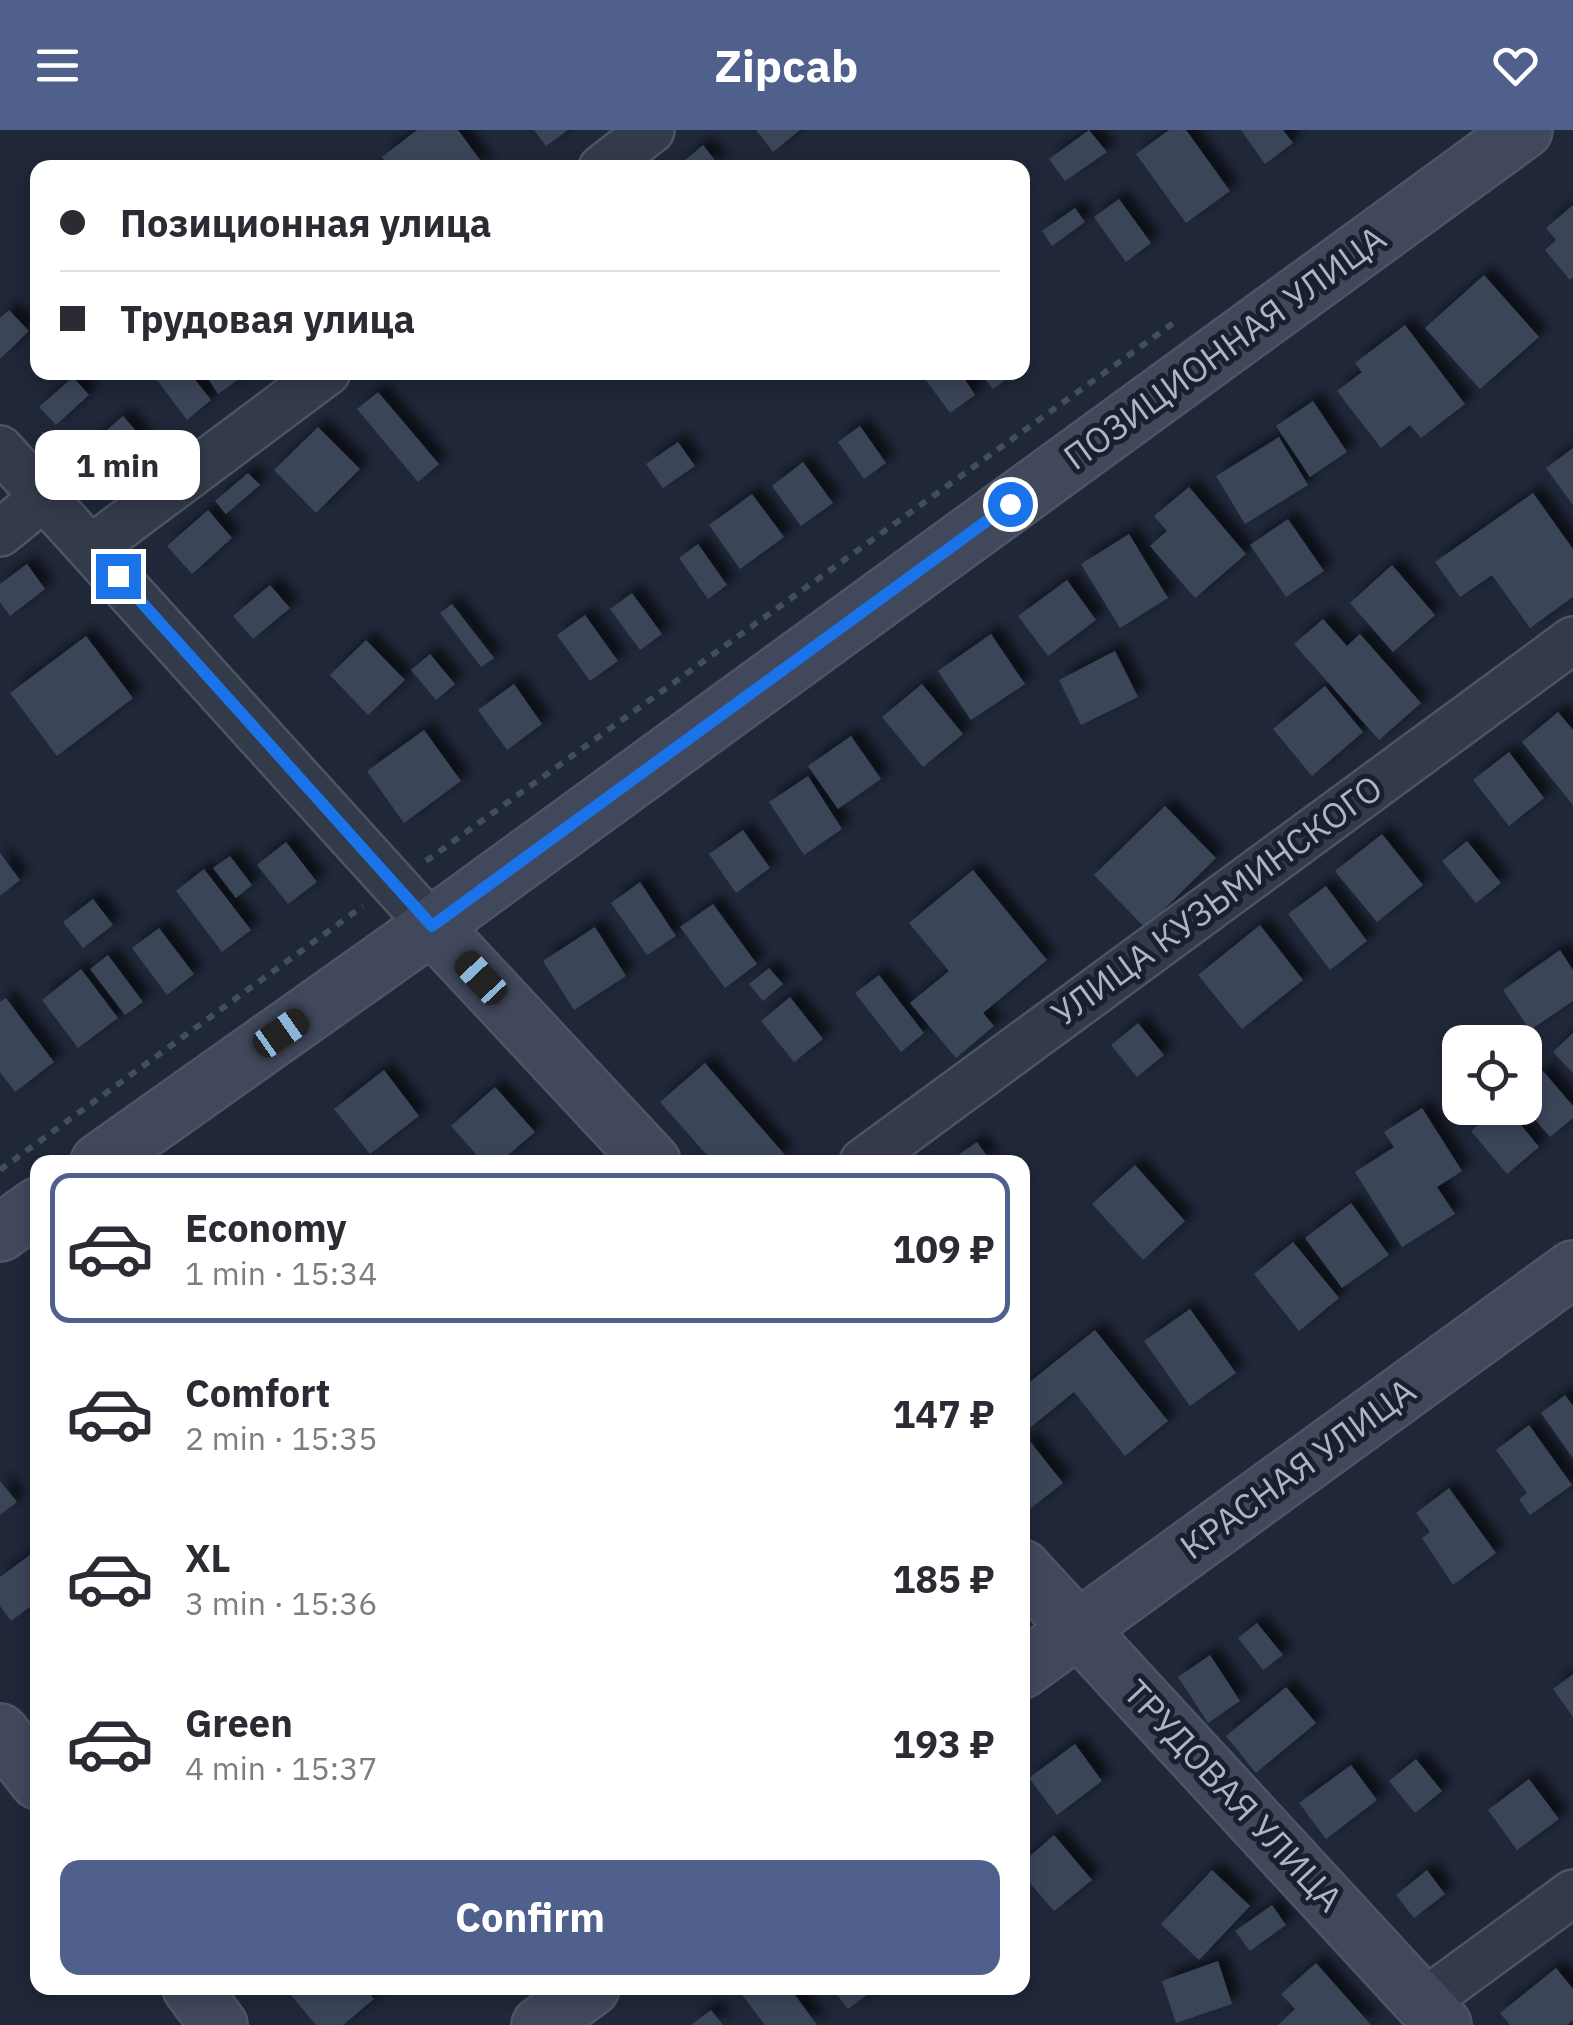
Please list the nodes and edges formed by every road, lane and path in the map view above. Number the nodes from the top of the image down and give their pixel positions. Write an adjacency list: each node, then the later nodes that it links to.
1 (652, 130): 3 (street)
2 (1524, 130): 12 (street, ПОЗИЦИОННАЯ УЛИЦА)
3 (613, 160)
4 (1184, 316): 11 (path)
5 (316, 380): 9 (street)
6 (0, 449): 7 (street)
7 (43, 498): 8 (street); 9 (street)
8 (0, 533)
9 (93, 548): 11 (street)
10 (1573, 640): 15 (street, УЛИЦА КУЗЬМИНСКОГО)
11 (395, 884): 12 (street); 16 (path)
12 (432, 926): 13 (street, ПОЗИЦИОННАЯ УЛИЦА); 14 (street)
13 (109, 1155)
14 (645, 1155)
15 (873, 1155)
16 (0, 1170)
17 (30, 1212): 18 (street)
18 (0, 1233)
19 (1573, 1269): 21 (street, КРАСНАЯ УЛИЦА)
20 (1030, 1577): 21 (street, ТРУДОВАЯ УЛИЦА)
21 (1078, 1629): 22 (street, КРАСНАЯ УЛИЦА); 26 (street, ТРУДОВАЯ УЛИЦА)
22 (1030, 1664)
23 (1573, 1893): 26 (street)
24 (196, 1995): 27 (street)
25 (581, 1995): 28 (street)
26 (1433, 2014)
27 (219, 2025)
28 (540, 2025)

